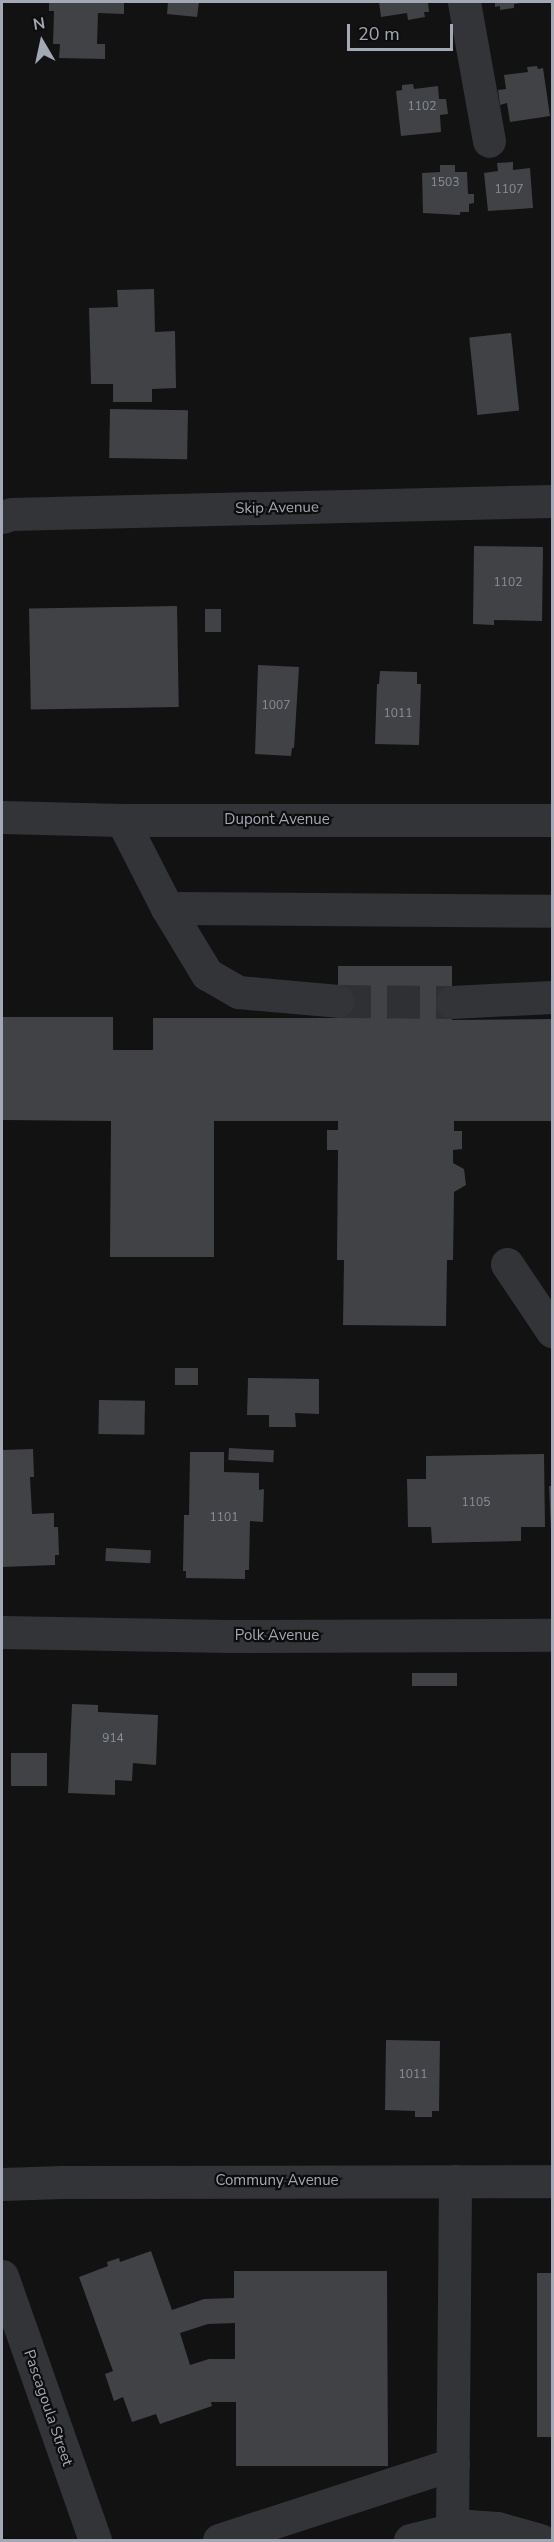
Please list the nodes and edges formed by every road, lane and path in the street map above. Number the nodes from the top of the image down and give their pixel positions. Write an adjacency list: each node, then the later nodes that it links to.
1 (464, 2): 2 (street)
2 (489, 141)
3 (552, 501): 4 (street, Skip Avenue)
4 (2, 517)
5 (2, 816): 6 (street, Dupont Avenue)
6 (122, 820): 7 (street, Dupont Avenue); 8 (street)
7 (552, 820)
8 (167, 908): 9 (street); 11 (street)
9 (552, 910)
10 (552, 997): 12 (street)
11 (338, 1001)
12 (452, 1002)
13 (507, 1264): 14 (street)
14 (552, 1331)
15 (2, 1632): 16 (street, Polk Avenue)
16 (552, 1635)
17 (455, 2181): 18 (street, Communy Avenue); 19 (street, Communy Avenue); 21 (street)
18 (552, 2181)
19 (2, 2184)
20 (2, 2276): 23 (street, Pascagoula Street)
21 (453, 2464): 22 (street); 24 (street)
22 (452, 2530): 25 (street); 26 (street)
23 (95, 2541)
24 (219, 2541)
25 (410, 2541)
26 (540, 2541)

